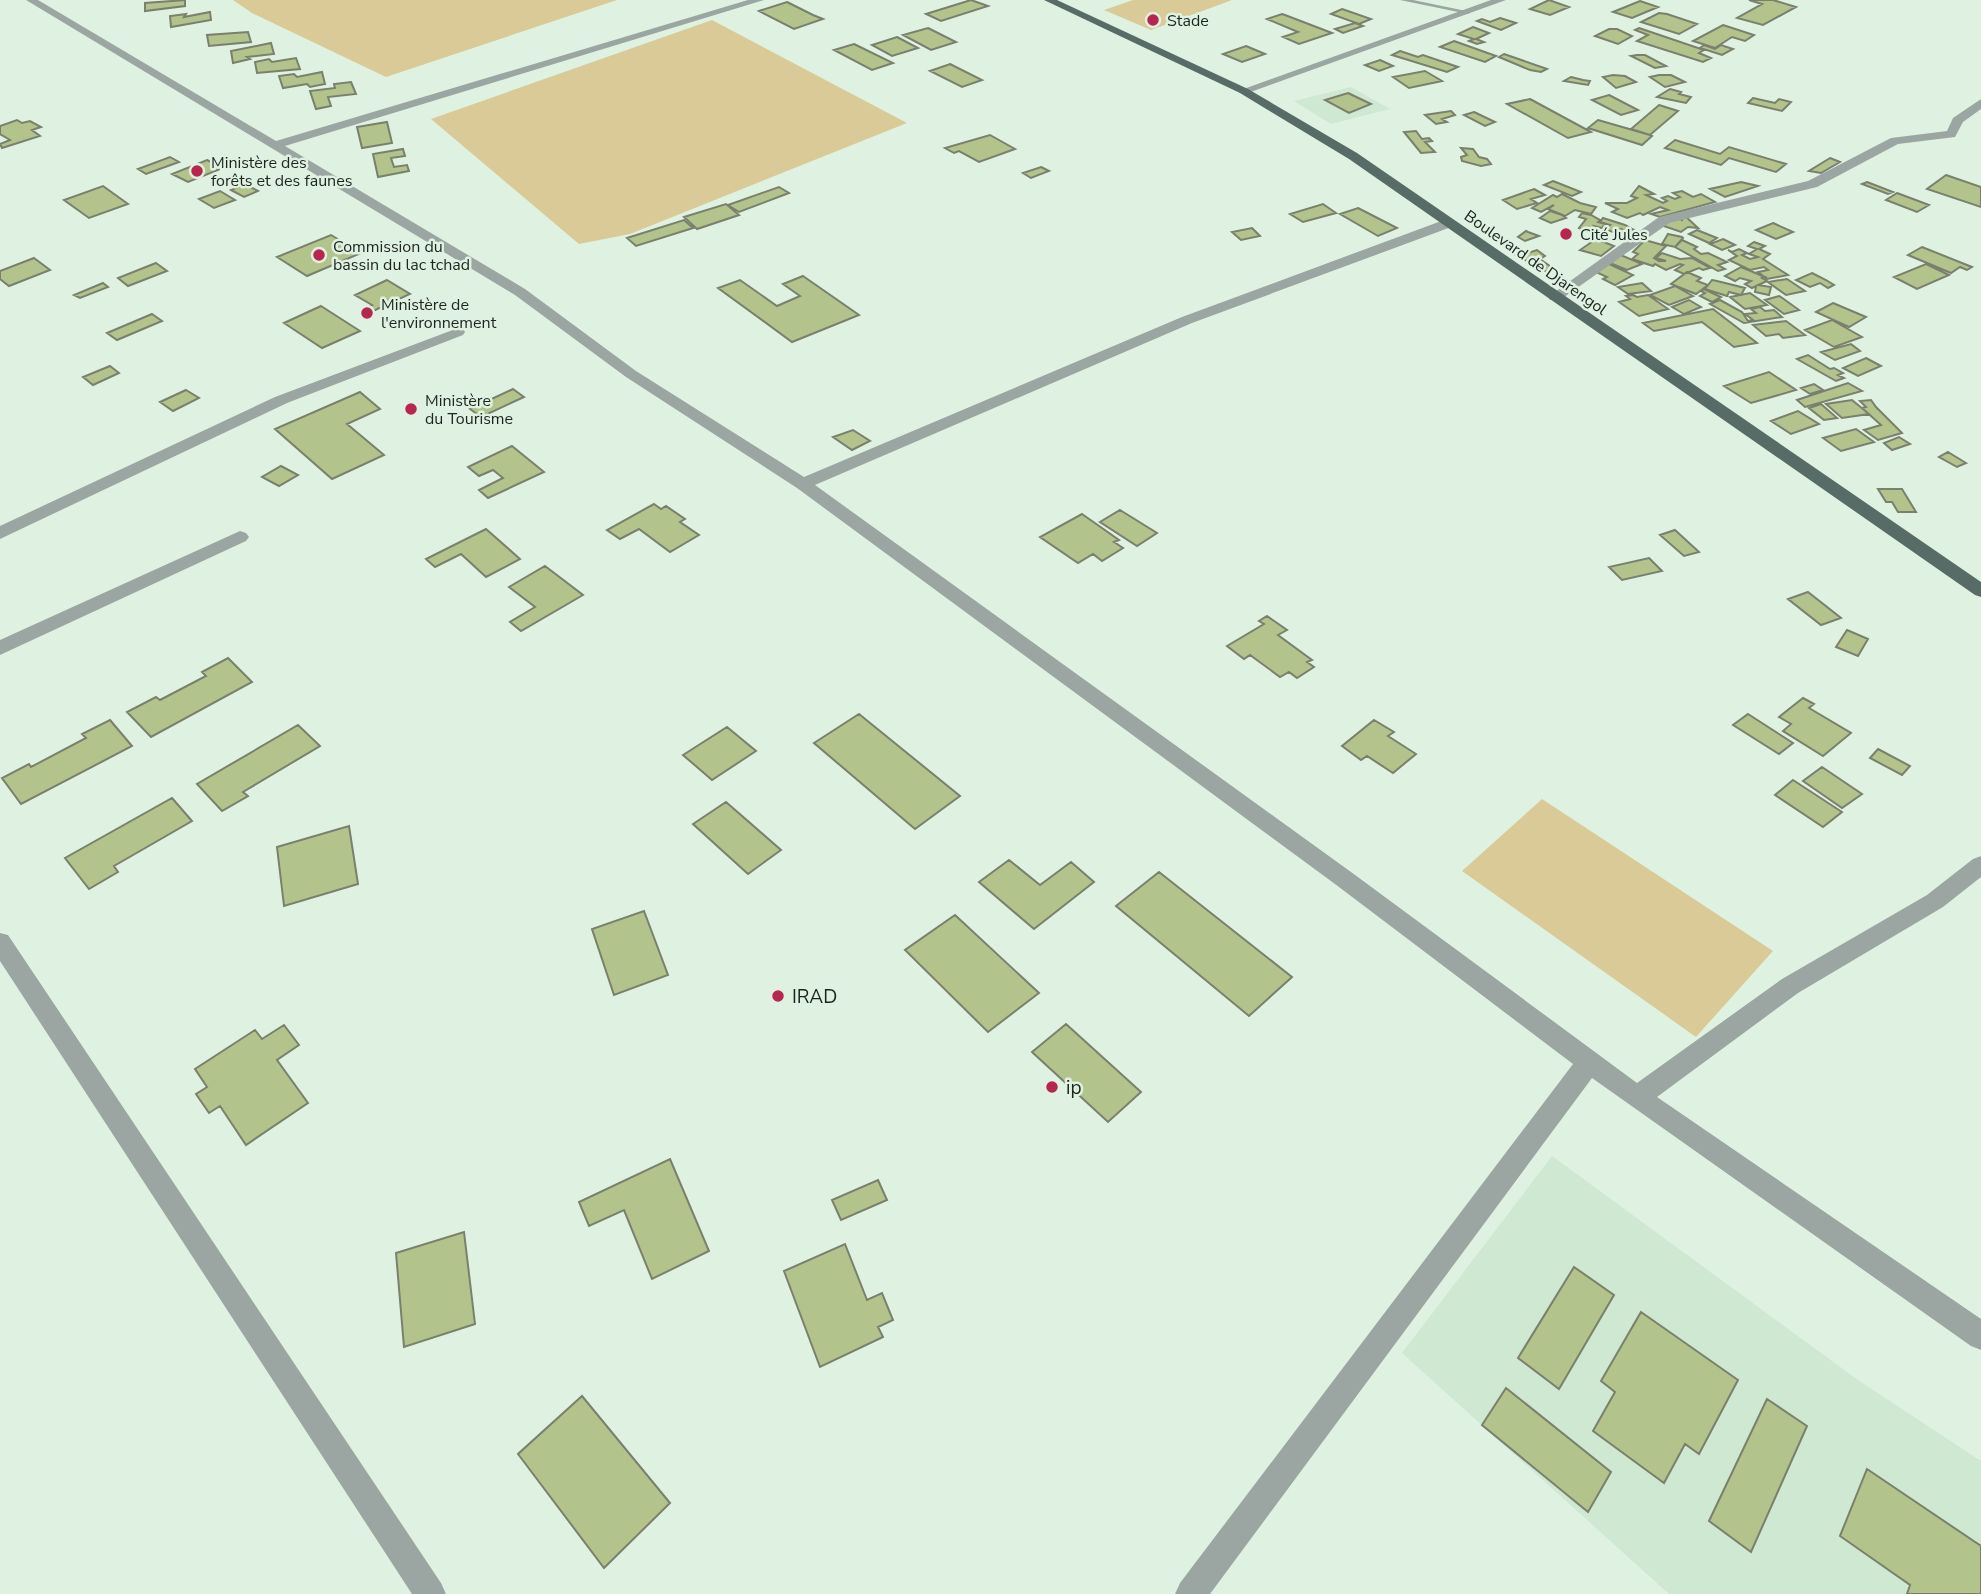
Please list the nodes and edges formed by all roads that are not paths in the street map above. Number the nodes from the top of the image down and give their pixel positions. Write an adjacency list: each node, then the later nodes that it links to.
1 (31, 0): 9 (street)
2 (759, 0): 9 (street)
3 (1049, 0): 7 (main road, Boulevard de Djarengol)
4 (1403, 0): 6 (lane)
5 (1501, 0): 6 (street)
6 (1468, 12): 7 (street)
7 (1244, 92): 10 (main road, Boulevard de Djarengol)
8 (1981, 103): 11 (street)
9 (273, 146): 13 (street)
10 (1449, 223): 11 (main road, Boulevard de Djarengol); 13 (street)
11 (1555, 297): 16 (main road, Boulevard de Djarengol)
12 (458, 331): 14 (street)
13 (803, 484): 20 (street)
14 (0, 533)
15 (240, 537): 17 (street)
16 (1977, 583)
17 (0, 648)
18 (1981, 865): 21 (street)
19 (0, 942): 23 (street)
20 (1589, 1062): 21 (street); 24 (street)
21 (1637, 1097): 22 (street)
22 (1981, 1336)
23 (430, 1594)
24 (1191, 1594)

